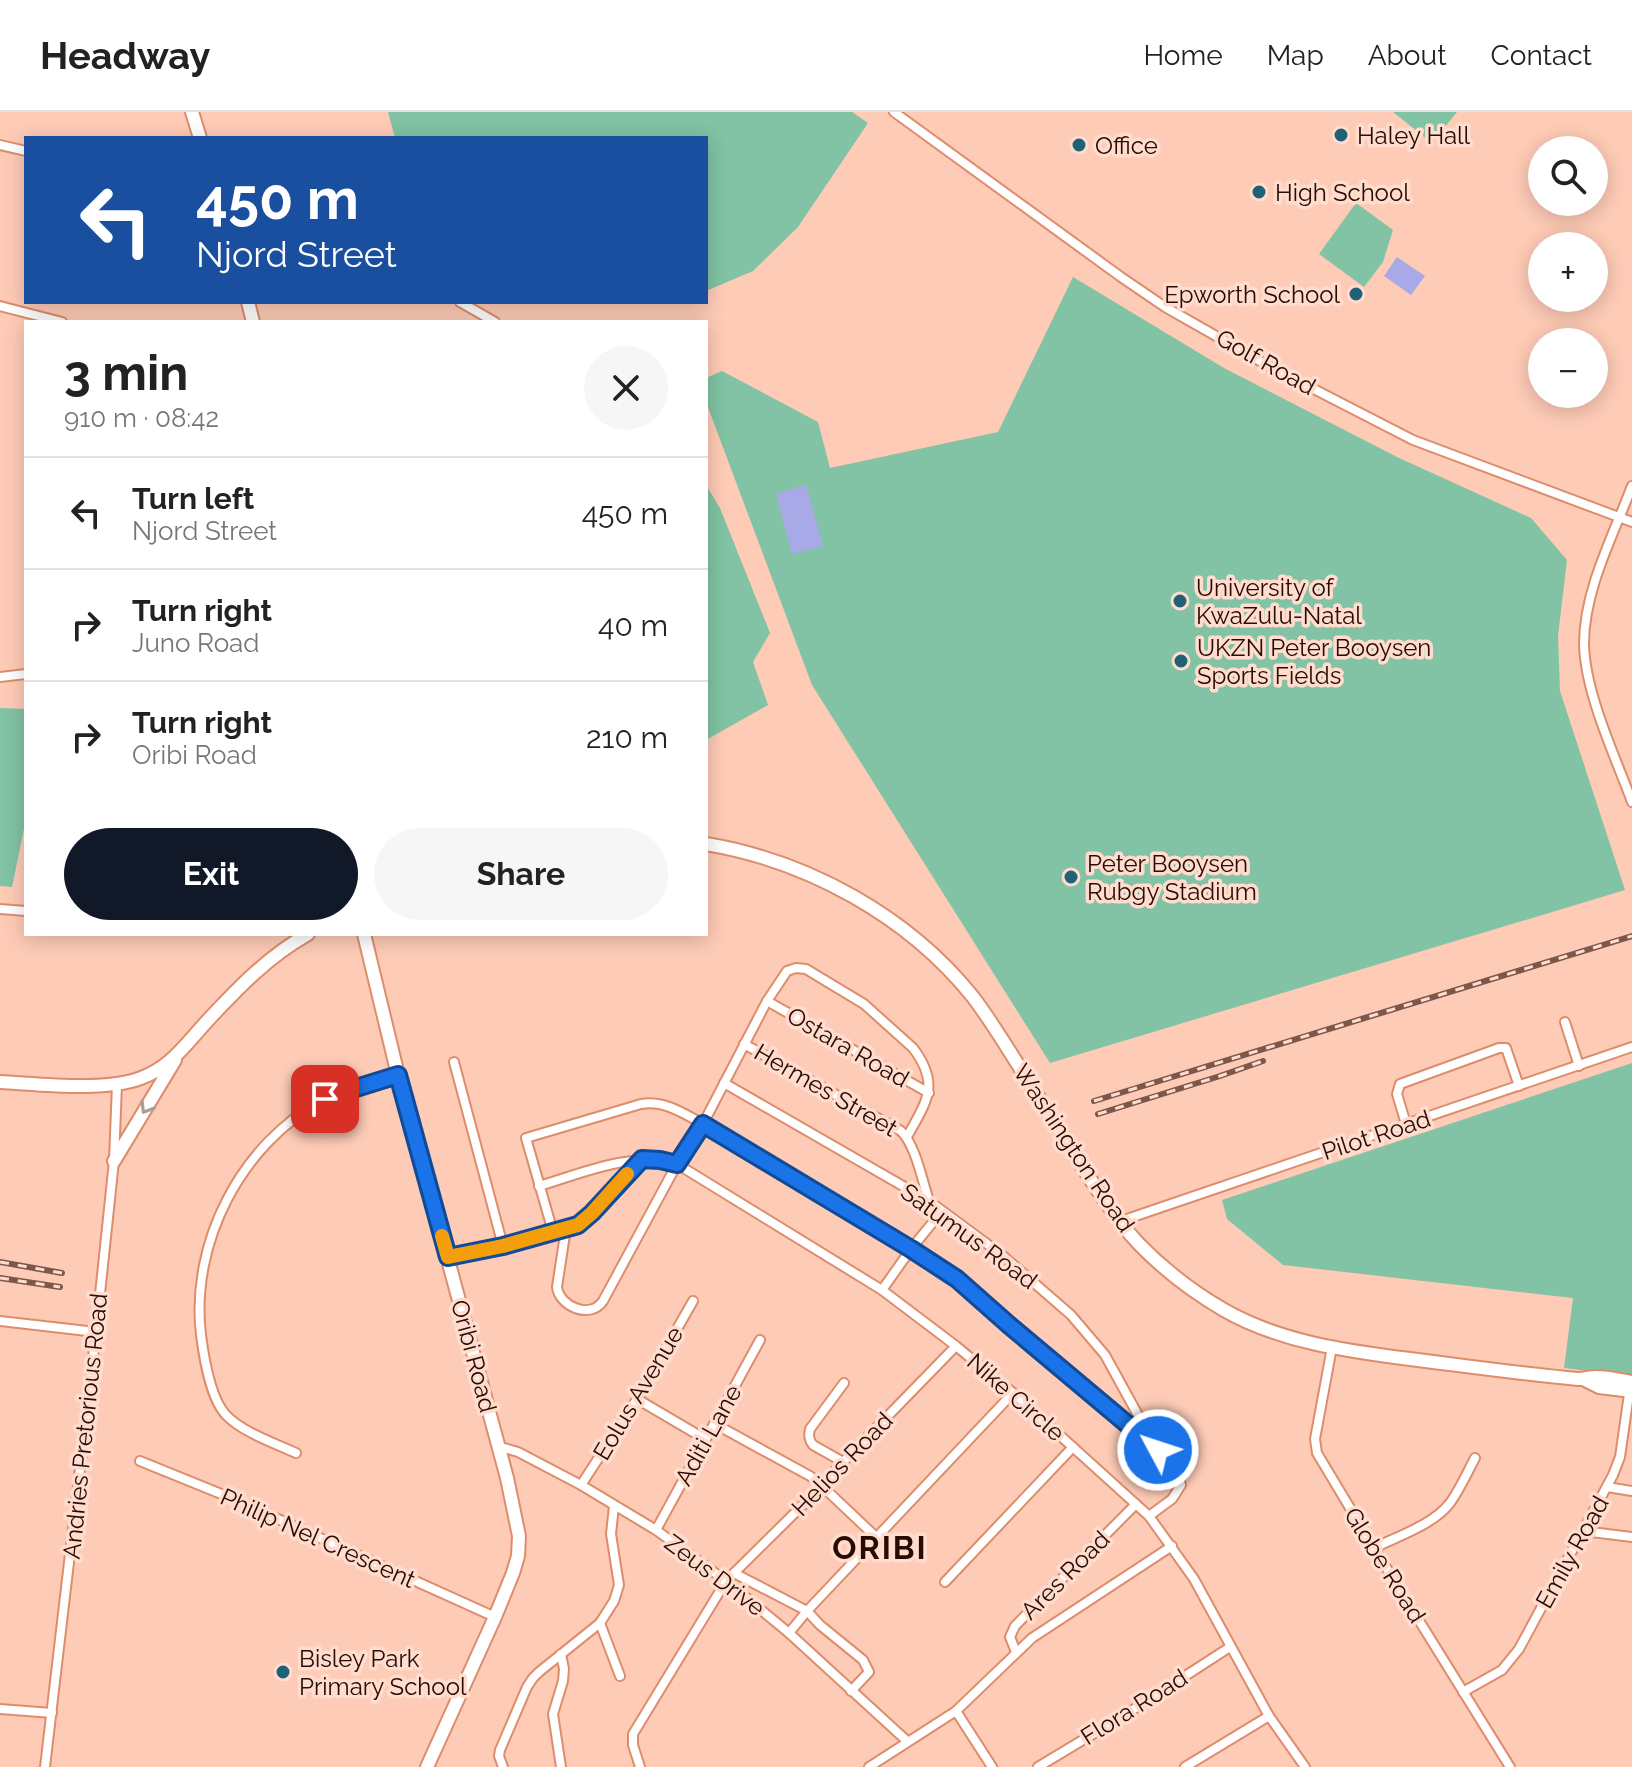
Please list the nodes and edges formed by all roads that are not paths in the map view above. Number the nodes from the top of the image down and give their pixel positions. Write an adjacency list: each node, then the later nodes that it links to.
1 (192, 112): 3 (main road)
2 (894, 112): 11 (street, Golf Road)
3 (199, 136)
4 (0, 145): 5 (street)
5 (24, 151)
6 (464, 304): 9 (street)
7 (0, 306): 8 (street)
8 (54, 320)
9 (492, 320)
10 (1632, 486): 11 (street)
11 (1620, 517): 12 (street, Golf Road); 15 (street)
12 (1632, 522)
13 (24, 674): 14 (street)
14 (0, 677)
15 (1629, 783): 16 (street)
16 (1632, 802)
17 (708, 844): 44 (main road, Washington Road)
18 (0, 909): 19 (street)
19 (24, 911)
20 (302, 936): 26 (main road)
21 (363, 936): 29 (main road, Oribi Road)
22 (767, 1001): 24 (street); 34 (street, Ostara Road); 34 (street)
23 (1565, 1022): 28 (street)
24 (744, 1044): 31 (street); 37 (street, Hermes Street)
25 (1632, 1047): 28 (street, Pilot Road)
26 (179, 1054): 32 (main road); 39 (main road, one-way to 39)
27 (454, 1062): 47 (street)
28 (1579, 1066): 33 (street, Pilot Road)
29 (398, 1075): 49 (main road, Oribi Road); 68 (street)
30 (0, 1082): 32 (main road)
31 (724, 1083): 35 (street); 42 (street, Satumus Road)
32 (117, 1084): 39 (street, Andries Pretorious Road)
33 (1519, 1086): 36 (street, Pilot Road); 36 (street)
34 (929, 1093): 37 (street)
35 (703, 1124): 40 (street); 41 (street); 48 (street)
36 (1406, 1124): 44 (street, Pilot Road)
37 (907, 1137): 42 (street)
38 (642, 1159): 40 (street); 41 (street); 45 (street)
39 (114, 1161): 53 (street, Andries Pretorious Road)
40 (677, 1164): 45 (street); 50 (street, Nike Circle)
41 (539, 1186): 46 (street)
42 (929, 1201): 43 (street, Satumus Road)
43 (942, 1211): 48 (street); 67 (street, Satumus Road)
44 (1121, 1221): 56 (main road, Washington Road)
45 (566, 1228): 46 (street)
46 (553, 1232): 47 (street)
47 (503, 1246): 49 (street)
48 (911, 1249): 50 (street); 67 (street)
49 (448, 1257): 63 (main road, Oribi Road)
50 (882, 1290): 55 (street, Nike Circle)
51 (693, 1301): 60 (street, Eolus Avenue)
52 (0, 1321): 53 (street)
53 (96, 1332): 100 (street, Andries Pretorious Road)
54 (760, 1340): 61 (street, Aditi Lane)
55 (956, 1346): 59 (street, Nike Circle); 71 (street, Helios Road)
56 (1332, 1347): 58 (main road, Washington Road); 84 (street, Globe Road)
57 (844, 1383): 71 (street)
58 (1631, 1387): 64 (street, Emily Road)
59 (1013, 1393): 65 (street, Nike Circle); 82 (street)
60 (637, 1399): 62 (street); 72 (street, Eolus Avenue)
61 (715, 1424): 62 (street, Aditi Lane); 73 (street)
62 (705, 1439): 79 (street, Aditi Lane)
63 (497, 1446): 72 (street, Zeus Drive); 89 (main road, Oribi Road)
64 (1621, 1446): 66 (street); 74 (street, Emily Road)
65 (1073, 1447): 76 (street, Nike Circle); 87 (street)
66 (1632, 1448)
67 (1158, 1450): 78 (street)
68 (296, 1453)
69 (1475, 1458): 84 (street)
70 (140, 1461): 89 (street, Philip Nel Crescent)
71 (843, 1462): 73 (street, Helios Road)
72 (581, 1485): 77 (street, Zeus Drive)
73 (822, 1486): 82 (street); 85 (street, Helios Road)
74 (1607, 1487): 75 (street); 80 (street, Emily Road)
75 (1632, 1491)
76 (1136, 1504): 78 (street, Nike Circle); 93 (street, Ares Road)
77 (614, 1506): 79 (street, Zeus Drive); 90 (street)
78 (1149, 1516): 83 (street, Nike Circle)
79 (656, 1530): 86 (street, Zeus Drive)
80 (1583, 1531): 81 (street); 97 (street, Emily Road)
81 (1632, 1537)
82 (877, 1538): 88 (street)
83 (1172, 1546): 92 (street, Nike Circle); 93 (street, Ares Road)
84 (1374, 1548): 97 (street, Globe Road)
85 (734, 1573): 86 (street, Helios Road); 88 (street)
86 (726, 1581): 91 (street, Zeus Drive); 107 (street, Helios Road)
87 (945, 1582)
88 (807, 1611): 91 (street); 96 (street)
89 (495, 1617): 104 (main road, Oribi Road)
90 (600, 1623): 94 (street); 95 (street)
91 (789, 1633): 96 (street, Zeus Drive)
92 (1230, 1647): 101 (street, Nike Circle); 110 (street, Flora Road)
93 (1016, 1652): 99 (street, Ares Road)
94 (561, 1654): 105 (street); 106 (street)
95 (620, 1676)
96 (851, 1691): 102 (street, Zeus Drive)
97 (1463, 1692): 113 (street, Globe Road)
98 (0, 1709): 100 (street)
99 (956, 1711): 102 (street, Ares Road); 109 (street)
100 (52, 1713): 103 (street, Andries Pretorious Road)
101 (1269, 1716): 111 (street); 112 (street, Nike Circle)
102 (907, 1741): 108 (street, Ares Road)
103 (45, 1767)
104 (427, 1767)
105 (503, 1767)
106 (561, 1767)
107 (640, 1767)
108 (869, 1767)
109 (992, 1767)
110 (1038, 1767)
111 (1185, 1767)
112 (1305, 1767)
113 (1510, 1767)

